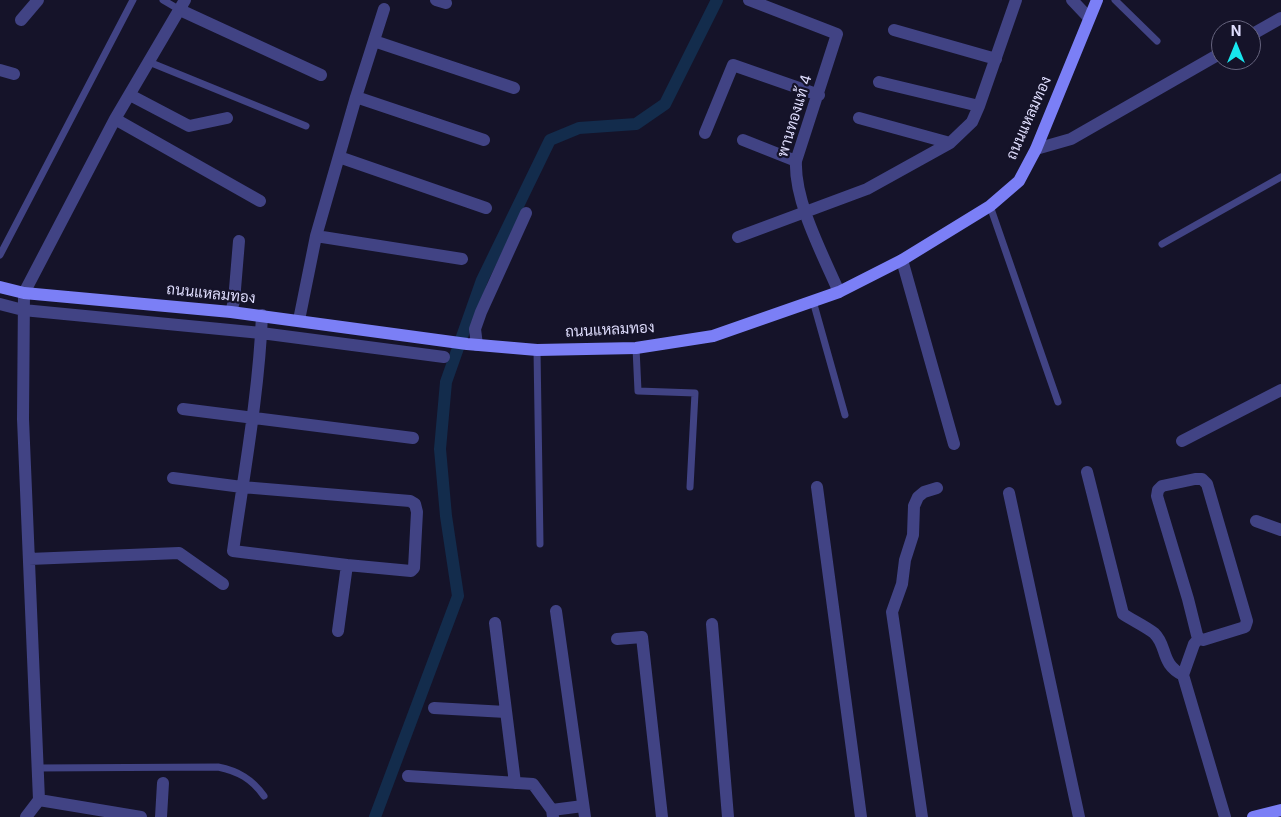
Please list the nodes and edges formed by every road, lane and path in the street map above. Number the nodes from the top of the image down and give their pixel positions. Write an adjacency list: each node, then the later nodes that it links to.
1 (38, 0): 13 (street)
2 (133, 0): 51 (lane)
3 (163, 0): 9 (lane)
4 (749, 0): 27 (street, พานทองแท้ 4)
5 (1016, 0): 18 (street)
6 (1072, 0): 11 (street)
7 (1115, 0): 17 (lane)
8 (1095, 1): 11 (main road, ถนนแหลมทอง)
9 (182, 5): 20 (street); 23 (street)
10 (384, 9): 16 (street)
11 (1089, 18): 38 (main road, ถนนแหลมทอง)
12 (1281, 18): 14 (street)
13 (21, 20)
14 (1261, 29)
15 (894, 30): 18 (street)
16 (374, 41): 25 (street); 28 (street)
17 (1156, 41)
18 (996, 59): 29 (street)
19 (1211, 59): 38 (street)
20 (149, 62): 26 (street); 33 (lane)
21 (0, 70): 22 (street)
22 (14, 74)
23 (321, 75)
24 (879, 82): 29 (street)
25 (514, 88)
26 (130, 95): 30 (street); 32 (street)
27 (819, 95): 34 (street); 40 (street, พานทองแท้ 4)
28 (356, 97): 35 (street); 39 (street)
29 (979, 106): 37 (street)
30 (227, 118)
31 (859, 118): 37 (street)
32 (115, 119): 42 (street); 55 (street)
33 (306, 126)
34 (705, 133)
35 (484, 140)
36 (743, 140): 40 (street)
37 (950, 144): 45 (street)
38 (1036, 149): 43 (main road, ถนนแหลมทอง)
39 (339, 157): 44 (street); 47 (street)
40 (796, 161): 45 (street, พานทองแท้ 4)
41 (1281, 177): 50 (lane)
42 (260, 201)
43 (990, 206): 53 (main road, ถนนแหลมทอง); 69 (lane)
44 (486, 208)
45 (806, 212): 48 (street); 56 (street, พานทองแท้ 4)
46 (526, 213): 64 (street)
47 (316, 236): 52 (street); 62 (street)
48 (738, 237)
49 (239, 241): 60 (street)
50 (1162, 244)
51 (0, 255)
52 (462, 259)
53 (902, 260): 56 (main road, ถนนแหลมทอง); 75 (street)
54 (0, 287): 55 (main road, ถนนแหลมทอง)
55 (24, 292): 59 (street); 60 (main road, ถนนแหลมทอง)
56 (839, 292): 57 (main road, ถนนแหลมทอง)
57 (813, 302): 65 (main road, ถนนแหลมทอง); 71 (lane)
58 (0, 304): 59 (street)
59 (23, 310): 63 (street); 86 (street)
60 (231, 312): 61 (main road, ถนนแหลมทอง)
61 (262, 316): 62 (main road, ถนนแหลมทอง); 63 (street)
62 (299, 320): 64 (main road, ถนนแหลมทอง)
63 (261, 333): 67 (street); 72 (street)
64 (472, 344): 66 (main road, ถนนแหลมทอง)
65 (636, 348): 66 (main road, ถนนแหลมทอง); 80 (lane)
66 (537, 350): 85 (lane)
67 (444, 356)
68 (1281, 390): 74 (street)
69 (1058, 402)
70 (183, 409): 72 (street)
71 (845, 415)
72 (252, 418): 73 (street); 79 (street)
73 (413, 438)
74 (1182, 441)
75 (954, 444)
76 (1088, 472): 95 (street)
77 (172, 478): 79 (street)
78 (817, 486): 112 (street)
79 (242, 487): 87 (street); 87 (street)
80 (690, 487)
81 (937, 488): 113 (street)
82 (1008, 493): 114 (street)
83 (1256, 521): 84 (street)
84 (1281, 530)
85 (540, 544)
86 (29, 559): 88 (street); 98 (street)
87 (347, 565): 92 (street)
88 (223, 584)
89 (556, 611): 105 (street)
90 (495, 623): 97 (street)
91 (712, 624): 111 (street)
92 (338, 631)
93 (1199, 638): 93 (street); 95 (street)
94 (617, 639): 110 (street)
95 (1183, 675): 115 (street)
96 (434, 708): 97 (street)
97 (506, 712): 101 (street)
98 (37, 768): 102 (lane); 103 (street)
99 (408, 776): 101 (street)
100 (163, 783): 109 (street)
101 (515, 783): 106 (street)
102 (264, 796)
103 (39, 800): 107 (street); 108 (street)
104 (1281, 810): 116 (main road)
105 (584, 812): 106 (street)
106 (553, 813)
107 (26, 817)
108 (141, 817)
109 (161, 817)
110 (662, 817)
111 (728, 817)
112 (862, 817)
113 (922, 817)
114 (1079, 817)
115 (1225, 817)
116 (1253, 817)

